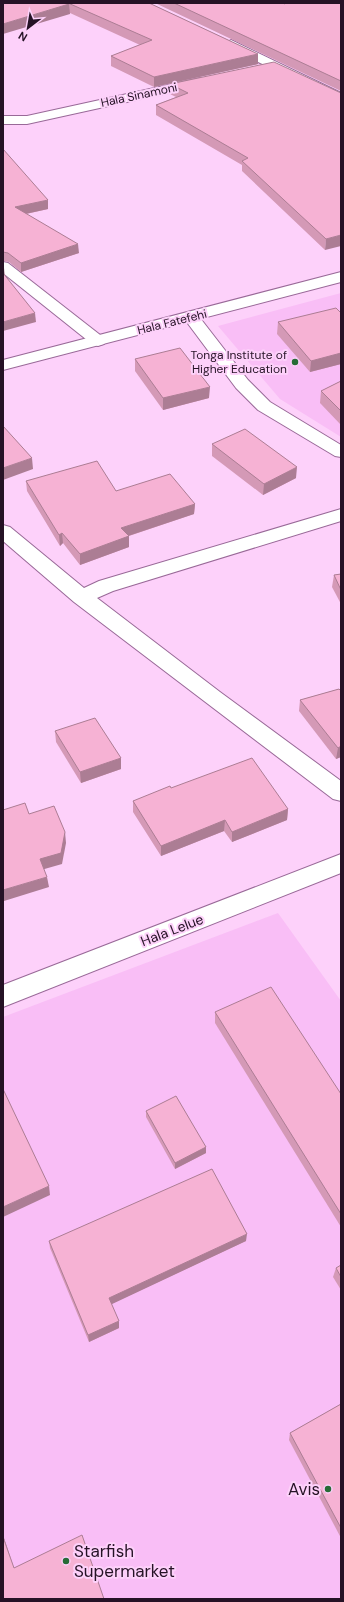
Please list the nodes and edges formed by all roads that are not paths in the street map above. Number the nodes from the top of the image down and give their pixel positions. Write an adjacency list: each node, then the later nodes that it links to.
1 (219, 38): 2 (street)
2 (274, 66): 3 (street); 5 (street)
3 (259, 69)
4 (212, 79): 6 (street, Hala Sinamoni)
5 (341, 98)
6 (3, 120)
7 (3, 266): 10 (street)
8 (341, 277): 9 (street, Hala Fatefehi)
9 (191, 317): 10 (street, Hala Fatefehi); 12 (street)
10 (98, 341): 11 (street, Hala Fatefehi)
11 (3, 365)
12 (341, 452)
13 (341, 515): 15 (street)
14 (3, 531): 15 (street)
15 (81, 597): 16 (street)
16 (341, 793)
17 (341, 863): 18 (street, Hala Lelue)
18 (4, 993)

